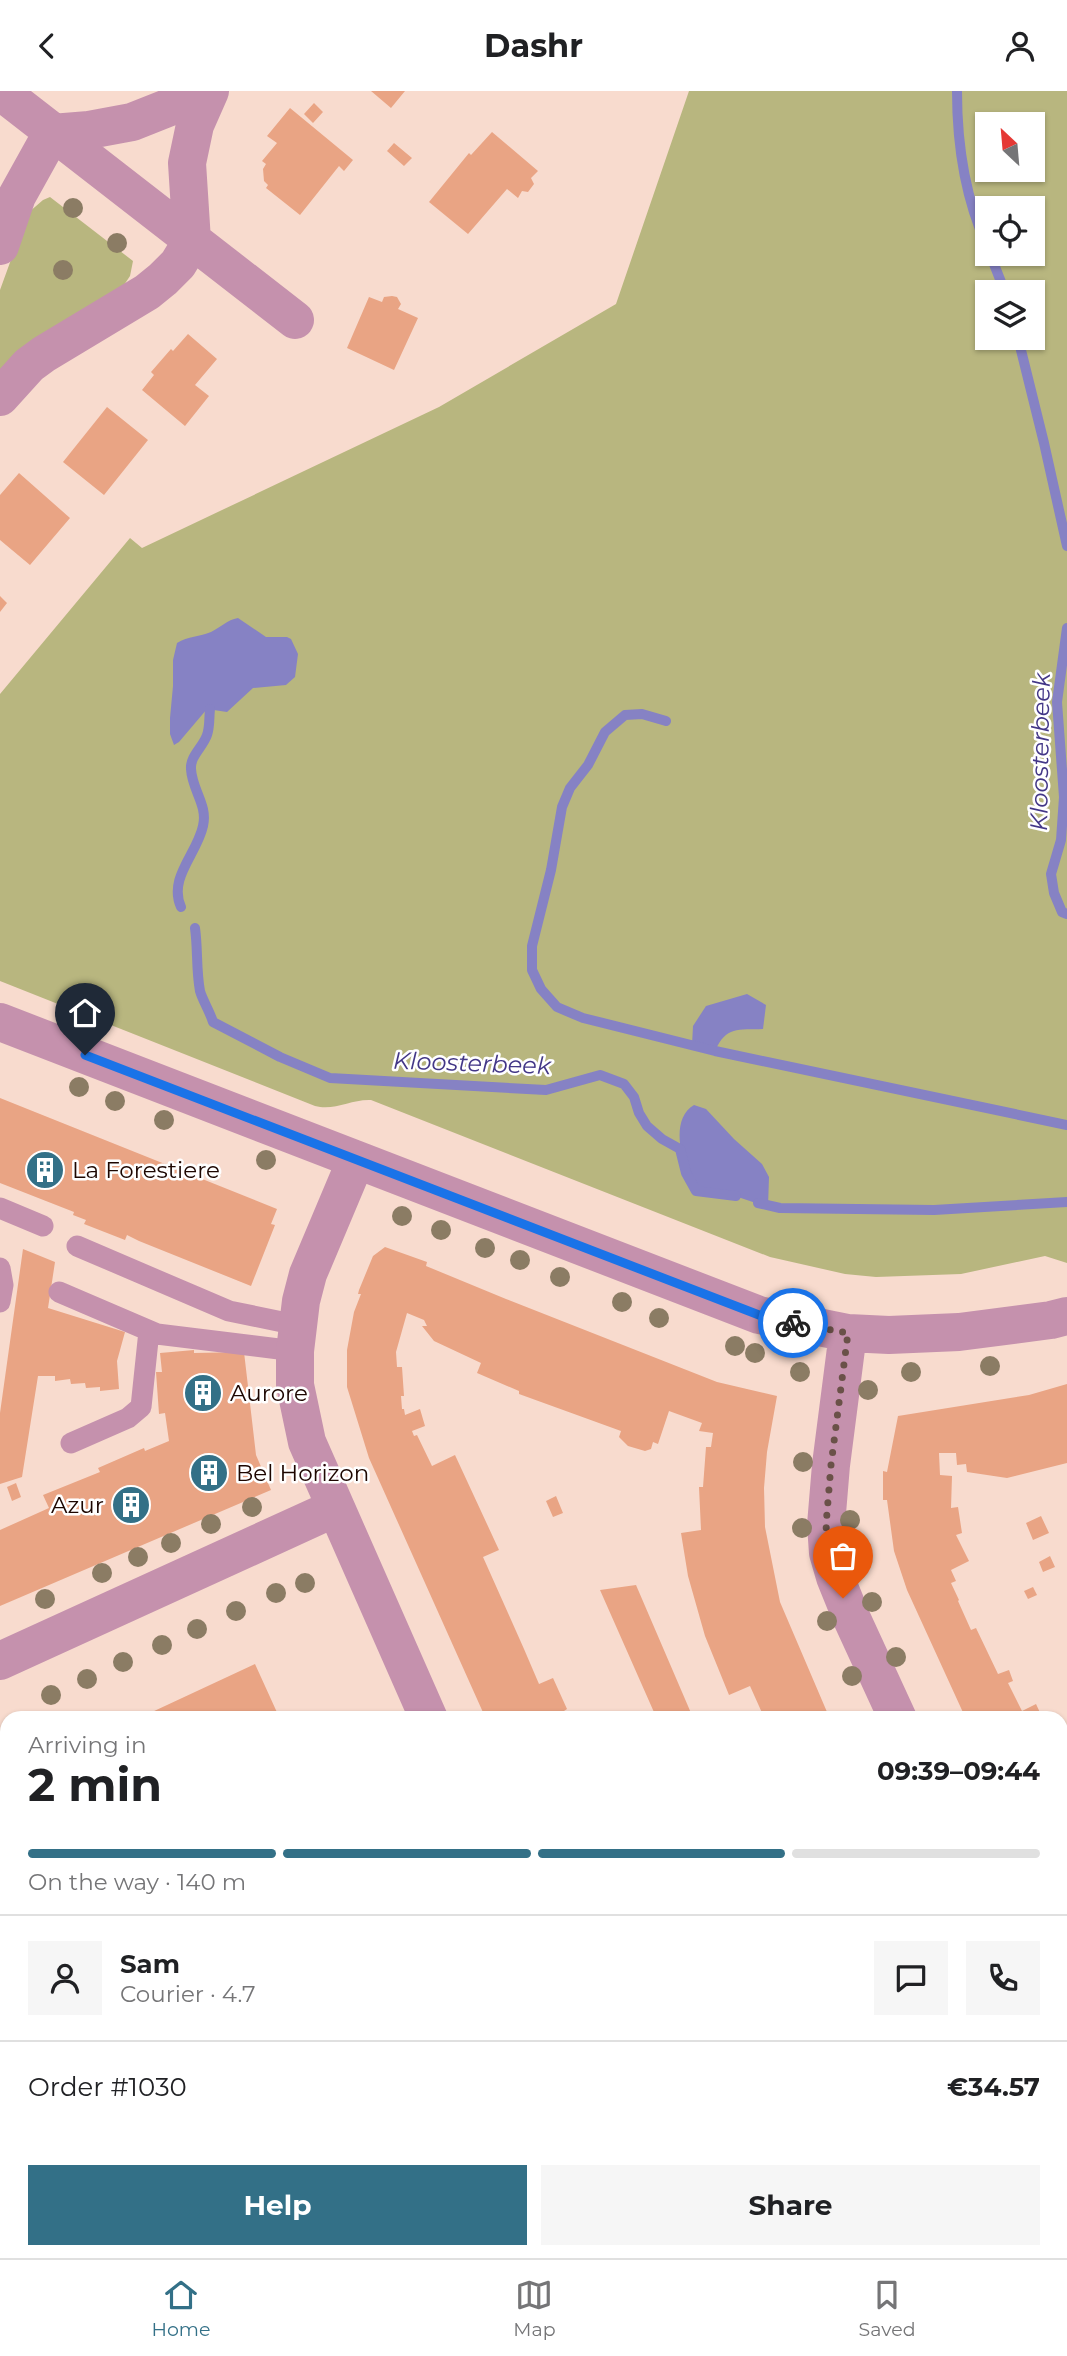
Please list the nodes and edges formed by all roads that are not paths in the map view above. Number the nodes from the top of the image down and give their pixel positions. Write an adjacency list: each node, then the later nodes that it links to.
1 (0, 91): 3 (street)
2 (210, 91): 3 (street); 4 (street)
3 (52, 133): 4 (street); 5 (street)
4 (192, 241): 6 (street); 7 (street)
5 (0, 246)
6 (295, 320)
7 (0, 397)
8 (0, 1022): 9 (street)
9 (356, 1160): 18 (street); 19 (street)
10 (0, 1208): 11 (lane)
11 (43, 1226)
12 (76, 1246): 19 (lane)
13 (0, 1268): 15 (lane)
14 (59, 1292): 17 (lane)
15 (0, 1302)
16 (1067, 1316): 18 (street)
17 (149, 1331): 19 (lane); 20 (lane)
18 (848, 1333): 24 (street)
19 (296, 1338): 21 (street)
20 (71, 1443)
21 (335, 1508): 22 (street); 23 (street)
22 (0, 1661)
23 (425, 1711)
24 (894, 1711)

